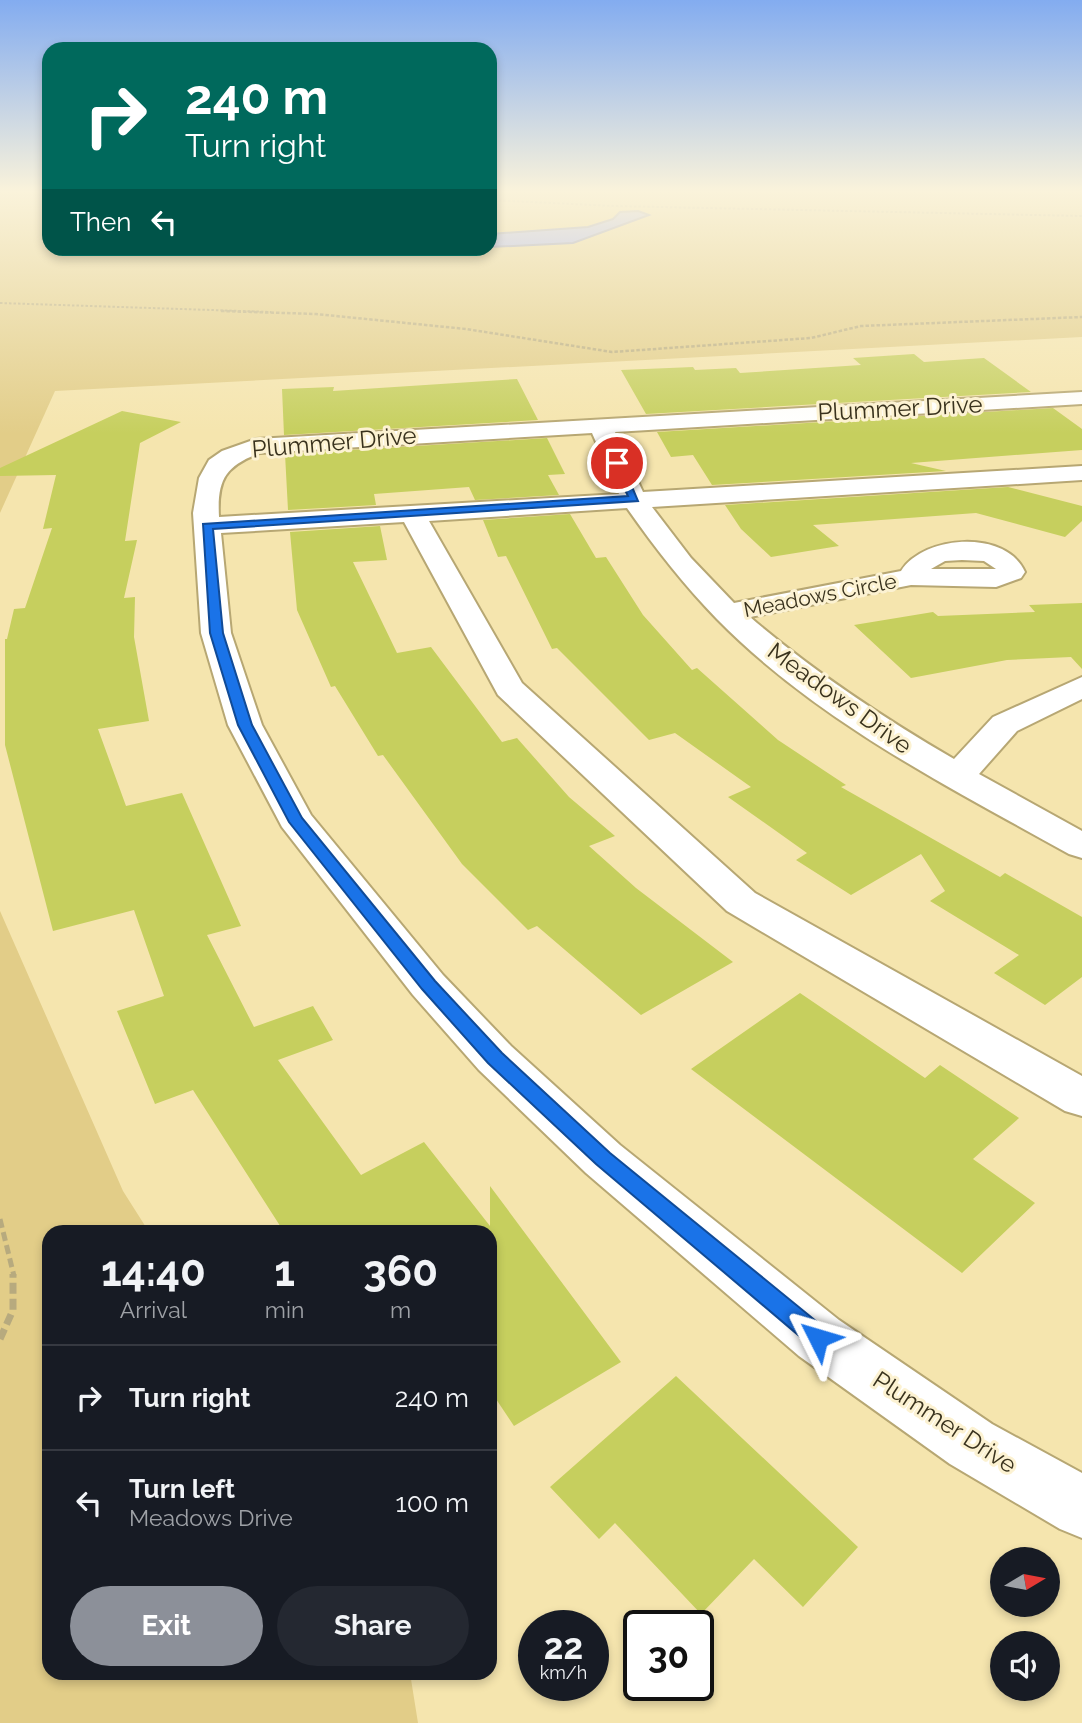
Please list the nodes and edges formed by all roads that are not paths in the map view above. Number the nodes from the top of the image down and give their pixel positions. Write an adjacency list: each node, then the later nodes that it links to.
1 (1082, 398): 2 (street, Plummer Drive)
2 (601, 427): 4 (street, Meadows Drive); 6 (street, Plummer Drive)
3 (1082, 473): 4 (street)
4 (635, 499): 5 (street); 8 (street, Meadows Drive)
5 (412, 514): 6 (street); 12 (street)
6 (207, 526): 13 (street, Plummer Drive)
7 (911, 577): 8 (street, Meadows Circle)
8 (729, 613): 10 (street, Meadows Drive)
9 (1082, 687): 10 (street)
10 (957, 777): 11 (street, Meadows Drive)
11 (1082, 846)
12 (1082, 1098)
13 (1082, 1507)

